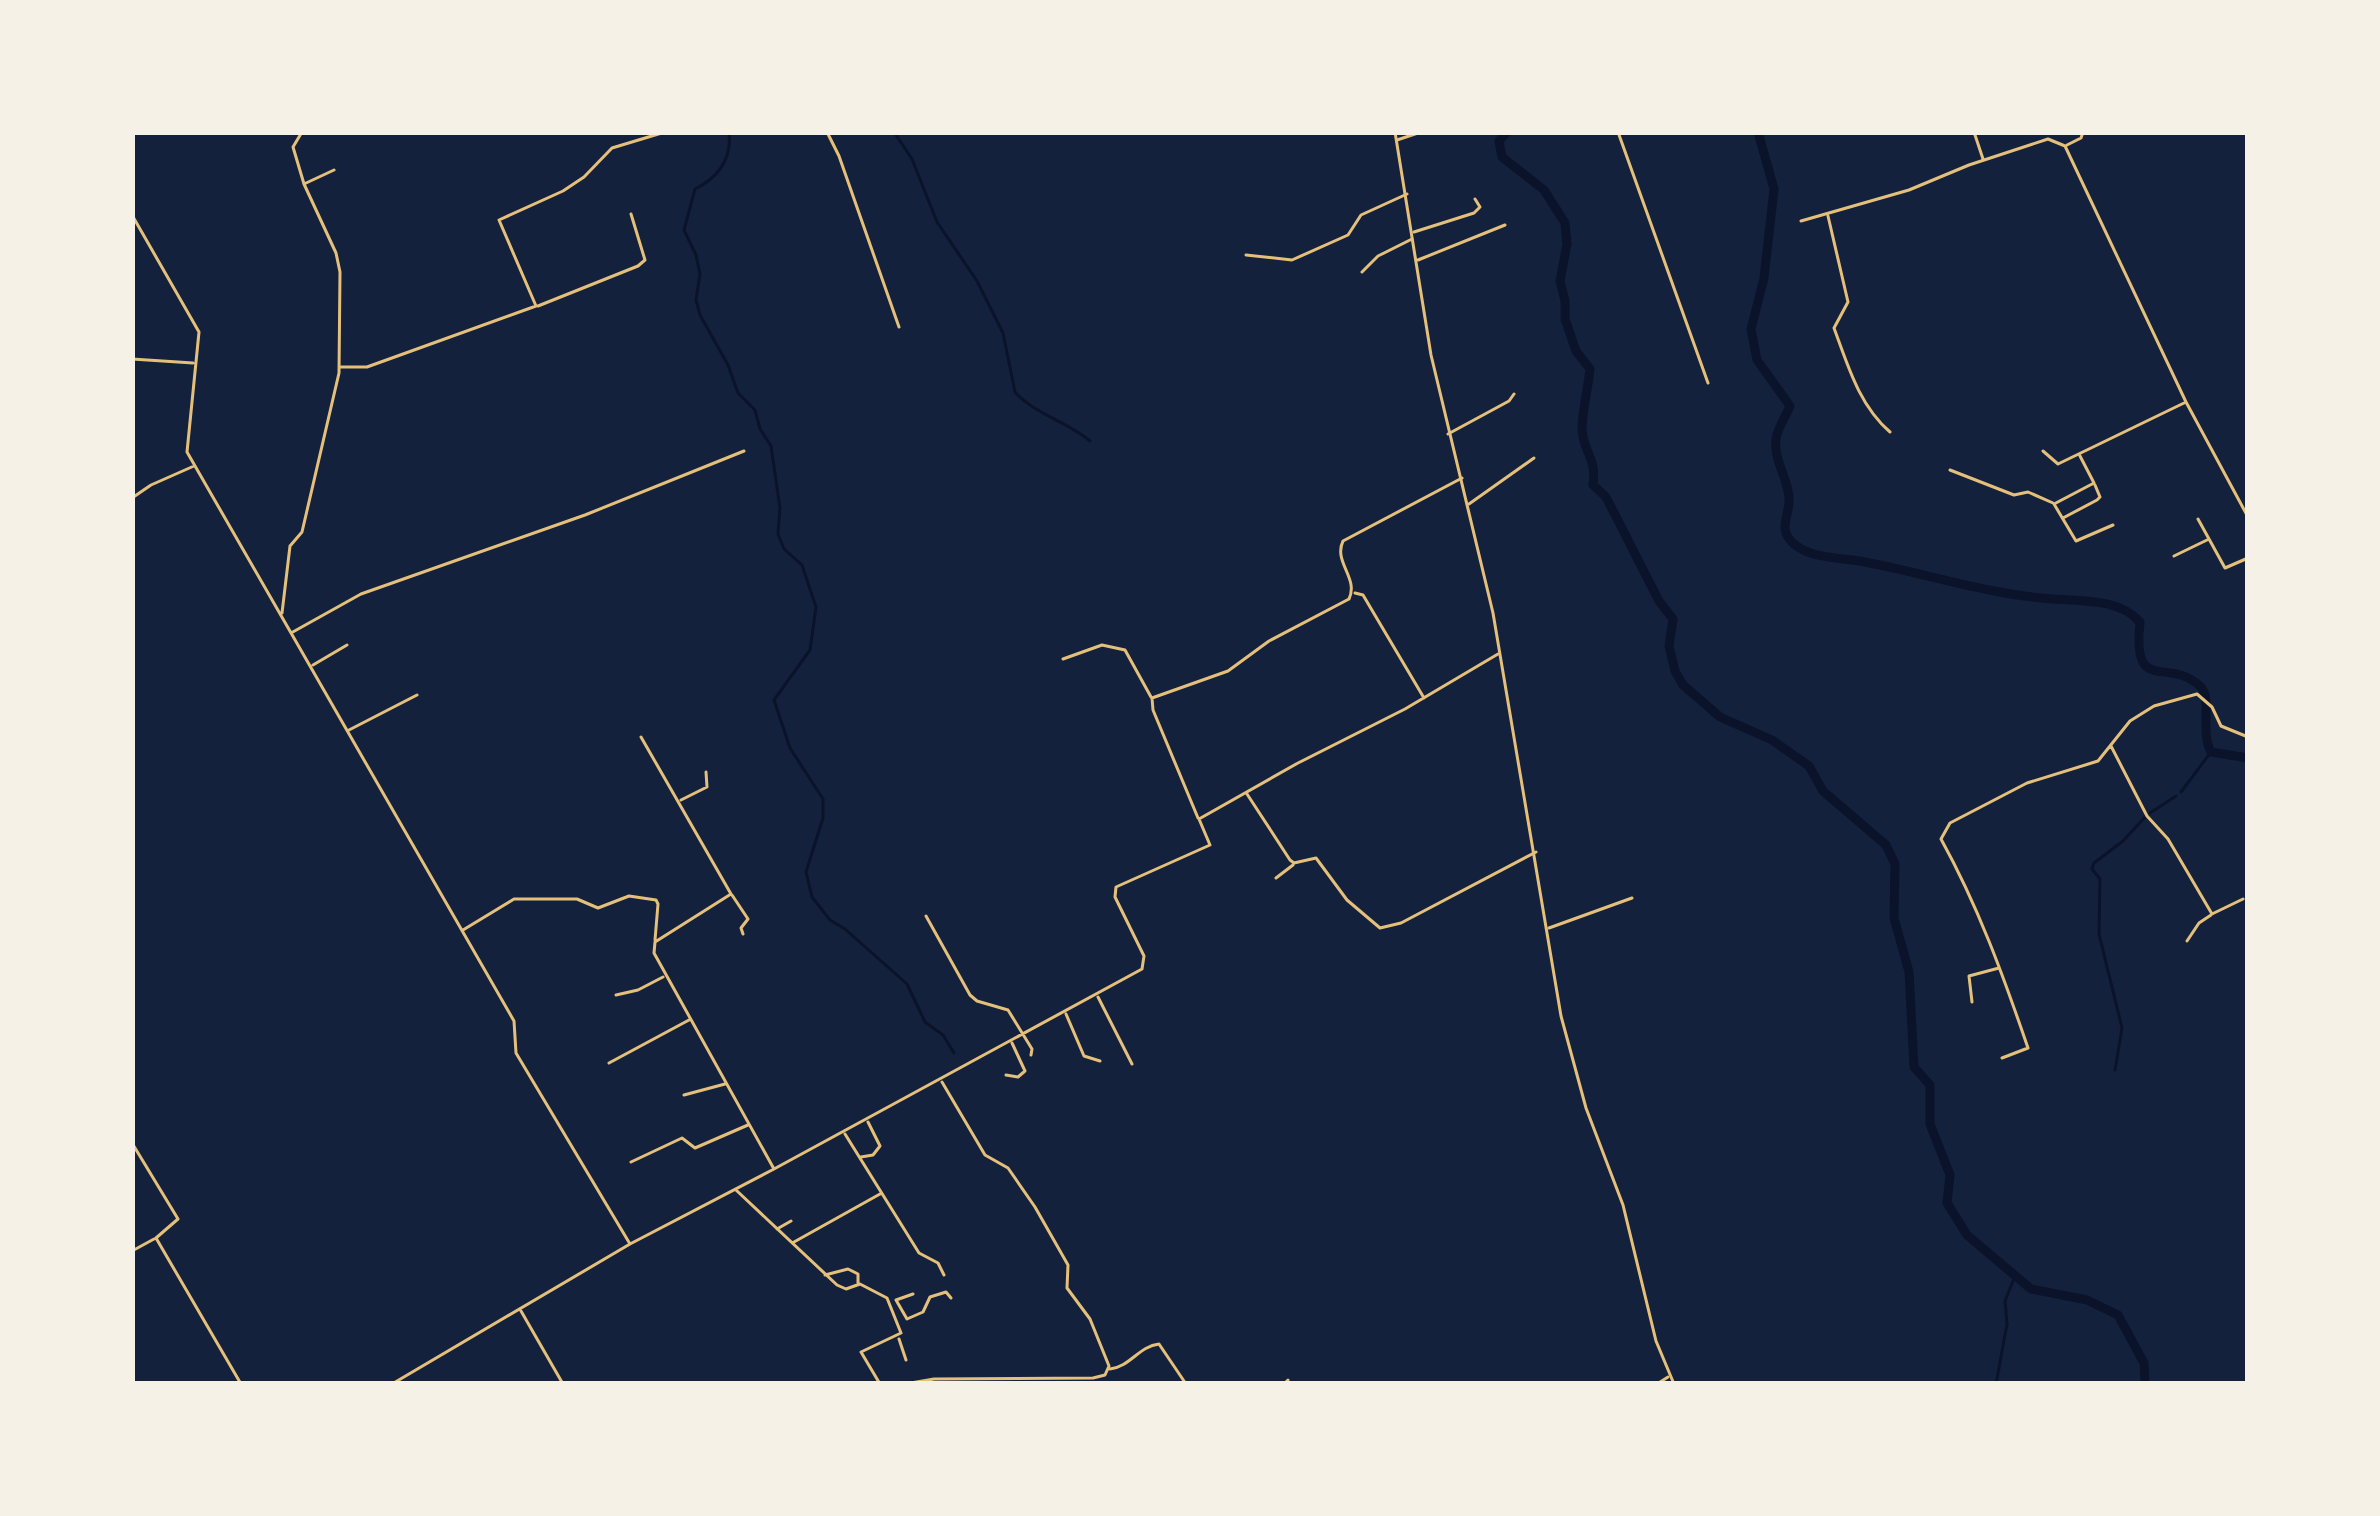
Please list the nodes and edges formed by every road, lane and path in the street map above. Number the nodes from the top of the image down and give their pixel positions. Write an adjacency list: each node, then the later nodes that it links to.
1 (302, 132): 15 (street)
2 (665, 132): 27 (street)
3 (827, 132): 28 (street)
4 (1395, 132): 11 (street)
5 (1421, 132): 11 (street)
6 (1618, 132): 32 (street)
7 (1974, 132): 13 (street)
8 (2046, 132): 10 (street)
9 (2083, 132): 12 (street)
10 (2048, 139): 12 (street); 13 (street)
11 (1397, 140): 16 (street)
12 (2065, 146): 34 (street)
13 (1983, 161): 20 (street)
14 (334, 170): 15 (street)
15 (304, 184): 31 (street)
16 (1407, 194): 23 (street); 24 (street)
17 (1475, 199): 23 (street)
18 (632, 214): 27 (street)
19 (132, 215): 30 (street)
20 (1828, 215): 21 (street); 35 (street)
21 (1801, 221)
22 (1505, 225): 25 (street)
23 (1413, 235): 25 (street); 26 (street)
24 (1246, 256)
25 (1417, 261): 36 (street)
26 (1362, 272)
27 (536, 306): 31 (street)
28 (899, 328)
29 (132, 359): 30 (street)
30 (195, 364): 39 (street)
31 (339, 367): 58 (street)
32 (1708, 383)
33 (1514, 394): 36 (street)
34 (2186, 402): 40 (street); 51 (street)
35 (1890, 432)
36 (1448, 434): 45 (street)
37 (744, 451): 59 (street)
38 (2042, 451): 40 (street)
39 (187, 452): 42 (street); 43 (street)
40 (2079, 454): 46 (street)
41 (1534, 458): 49 (street)
42 (195, 466): 43 (street); 58 (street)
43 (187, 470): 47 (street)
44 (1950, 470): 48 (street)
45 (1462, 478): 49 (street); 57 (street)
46 (2095, 483): 48 (street); 50 (street)
47 (132, 498)
48 (2054, 503): 50 (street)
49 (1467, 505): 61 (street)
50 (2063, 518): 53 (street)
51 (2248, 518)
52 (2198, 519): 54 (street)
53 (2113, 525)
54 (2209, 539): 55 (street); 56 (street)
55 (2174, 556)
56 (2248, 558)
57 (1353, 593): 65 (street); 66 (street)
58 (281, 615): 59 (street)
59 (291, 633): 63 (street)
60 (347, 645): 63 (street)
61 (1500, 652): 66 (street); 75 (street)
62 (1063, 659): 65 (street)
63 (311, 666): 67 (street)
64 (417, 695): 67 (street)
65 (1152, 698): 74 (street)
66 (1424, 698): 72 (street)
67 (347, 730): 84 (street)
68 (2248, 736): 70 (street)
69 (641, 737): 73 (street)
70 (2109, 744): 81 (street); 88 (street)
71 (706, 772): 73 (street)
72 (1246, 792): 74 (street); 76 (street)
73 (679, 801): 78 (street)
74 (1199, 819): 91 (street)
75 (1536, 852): 76 (street); 83 (street)
76 (1294, 863): 77 (street)
77 (1276, 878)
78 (731, 894): 85 (street); 87 (street)
79 (1632, 898): 83 (street)
80 (2243, 899): 81 (street)
81 (2212, 914): 86 (street)
82 (926, 916): 95 (street)
83 (1549, 928): 132 (street)
84 (461, 931): 87 (street); 119 (street)
85 (742, 934)
86 (2187, 941)
87 (656, 942): 89 (street)
88 (2000, 967): 92 (street); 98 (street)
89 (665, 977): 90 (street); 94 (street)
90 (616, 994)
91 (1098, 995): 93 (street); 101 (street)
92 (1972, 1002)
93 (1065, 1012): 95 (street); 99 (street)
94 (691, 1020): 100 (street); 104 (street)
95 (1024, 1036): 96 (street); 97 (street)
96 (1012, 1044): 102 (street); 103 (street)
97 (1030, 1055)
98 (2002, 1058)
99 (1100, 1060)
100 (609, 1063)
101 (1132, 1064)
102 (1006, 1076)
103 (940, 1080): 106 (street); 131 (street)
104 (727, 1084): 105 (street); 107 (street)
105 (684, 1095)
106 (867, 1120): 108 (street); 110 (street)
107 (749, 1125): 111 (street); 112 (street)
108 (844, 1132): 110 (street); 112 (street)
109 (132, 1143): 117 (street)
110 (860, 1158): 114 (street)
111 (631, 1162)
112 (774, 1169): 113 (street)
113 (735, 1189): 116 (street); 119 (street)
114 (881, 1193): 118 (street); 122 (street)
115 (791, 1221): 116 (street)
116 (777, 1229): 118 (street)
117 (156, 1238): 120 (street); 134 (street)
118 (791, 1243): 121 (street)
119 (629, 1244): 128 (street)
120 (132, 1251)
121 (825, 1275): 123 (street); 123 (street)
122 (944, 1275)
123 (858, 1284): 127 (street)
124 (913, 1294): 126 (street)
125 (951, 1298): 126 (street)
126 (896, 1300): 127 (street)
127 (889, 1301): 129 (street)
128 (520, 1310): 135 (street); 136 (street)
129 (898, 1336): 130 (street); 137 (street)
130 (906, 1360)
131 (1108, 1369): 133 (street); 139 (street)
132 (1670, 1376): 140 (street); 141 (street)
133 (1092, 1381): 138 (street)
134 (241, 1384)
135 (392, 1384)
136 (563, 1384)
137 (880, 1384)
138 (905, 1384)
139 (1186, 1384)
140 (1657, 1384)
141 (1674, 1384)

